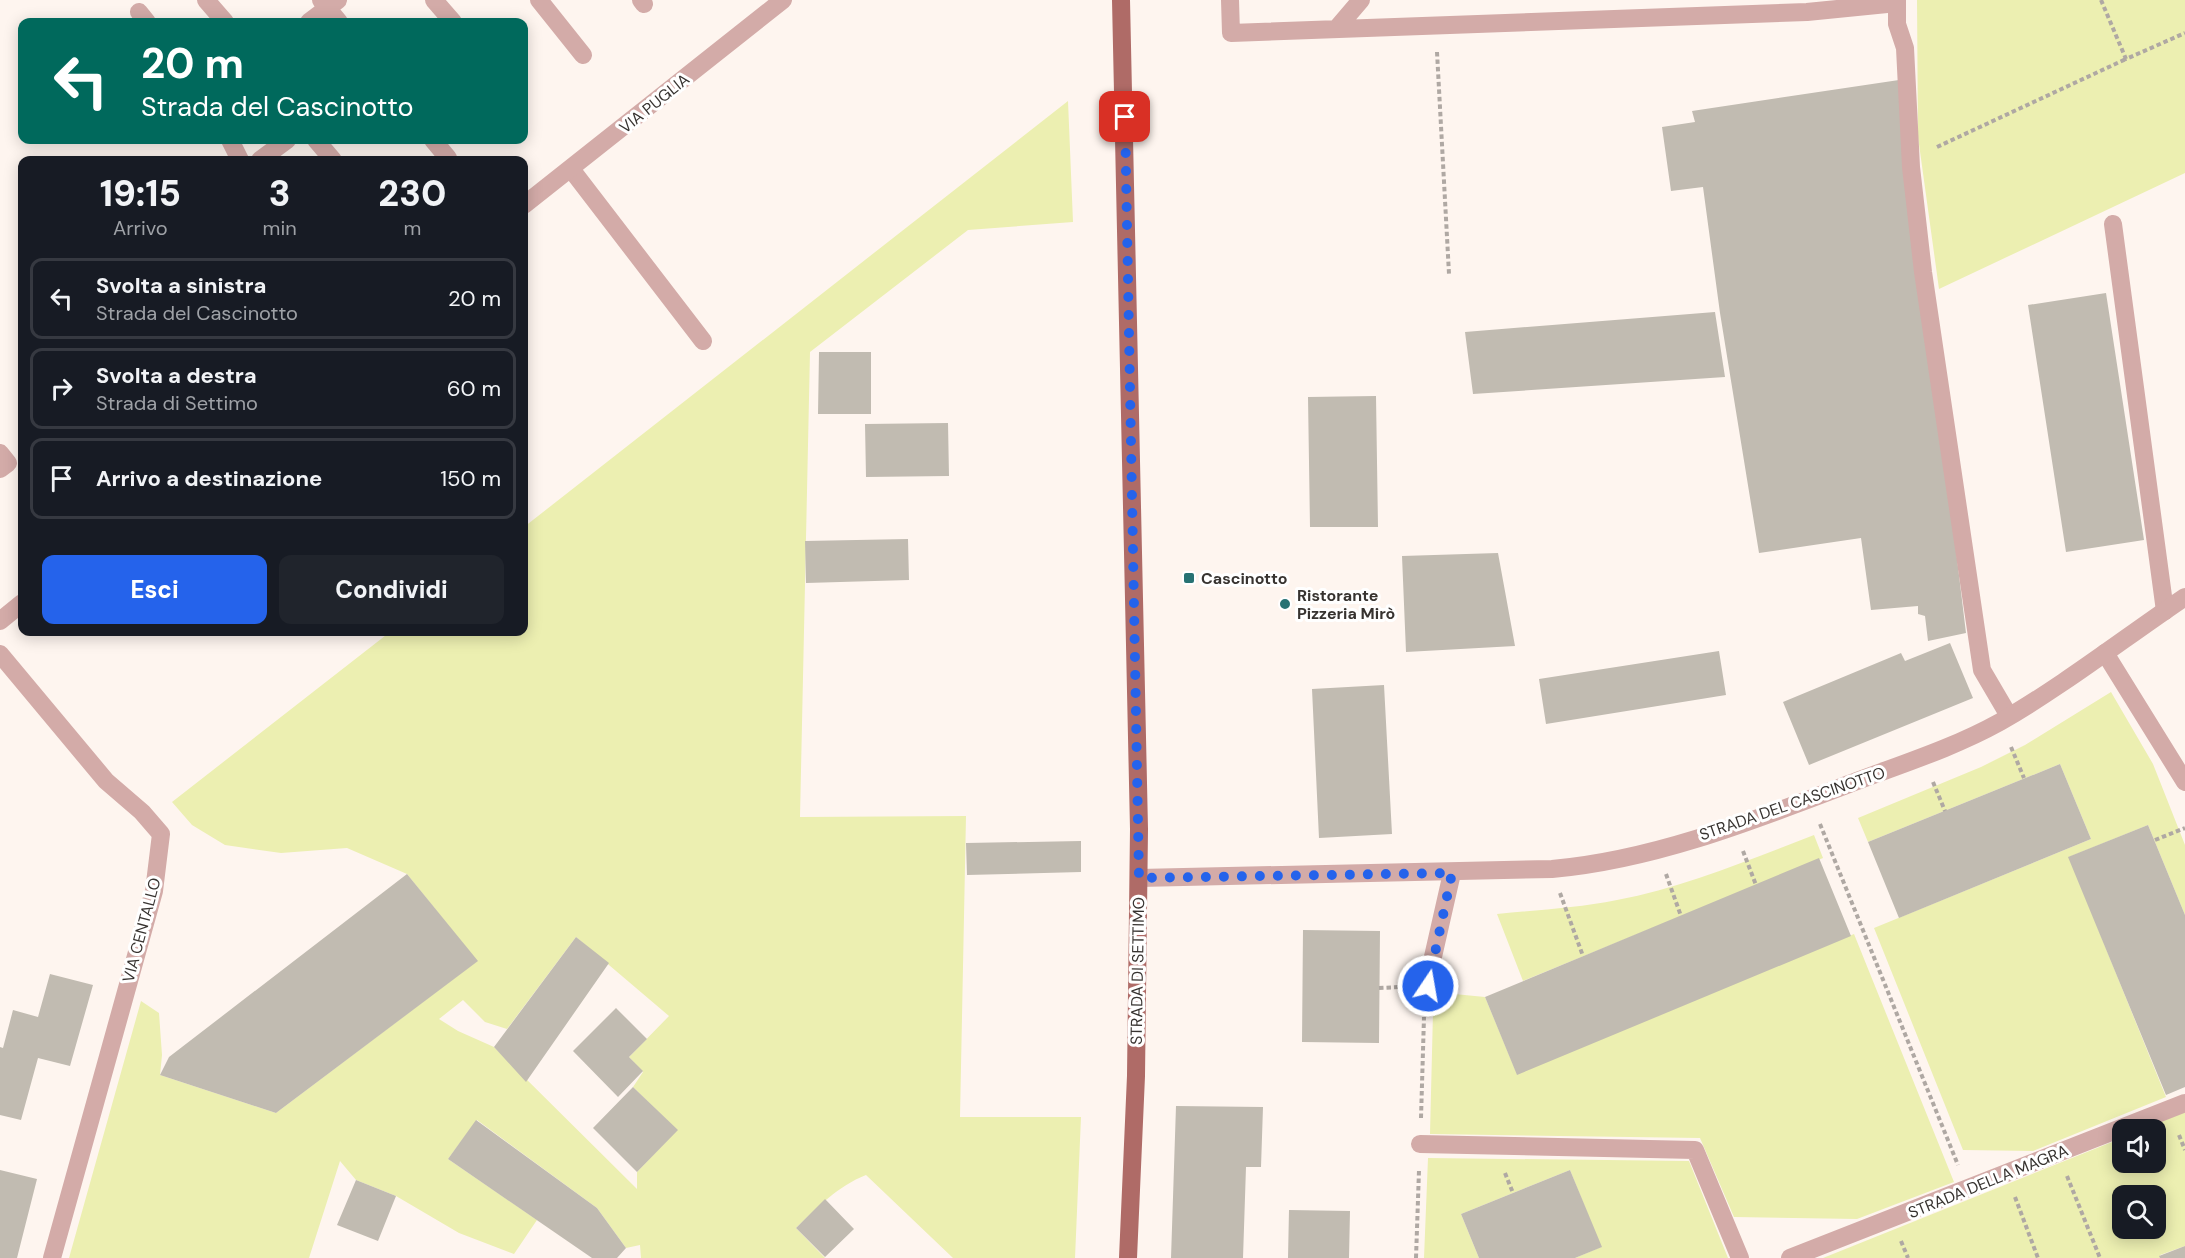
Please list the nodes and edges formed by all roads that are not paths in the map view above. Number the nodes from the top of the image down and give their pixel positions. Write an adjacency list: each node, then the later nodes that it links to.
1 (206, 0): 10 (street)
2 (434, 0): 12 (street)
3 (539, 0): 14 (street)
4 (783, 0): 21 (street, VIA PUGLIA)
5 (1121, 0): 36 (main road, STRADA DI SETTIMO)
6 (1230, 0): 13 (street)
7 (1361, 0): 13 (street)
8 (1897, 1): 13 (street); 33 (street)
9 (331, 8): 11 (street)
10 (222, 18)
11 (315, 18)
12 (450, 18)
13 (1337, 28)
14 (583, 55)
15 (281, 144): 18 (street)
16 (319, 144): 19 (street)
17 (436, 144): 20 (street)
18 (265, 156)
19 (330, 156)
20 (446, 156)
21 (571, 169): 22 (street, VIA PUGLIA); 24 (street)
22 (528, 202)
23 (2113, 224): 29 (street)
24 (703, 342)
25 (0, 453): 26 (street)
26 (0, 469)
27 (2185, 597): 29 (street, STRADA DEL CASCINOTTO)
28 (18, 606): 30 (street)
29 (2165, 611): 31 (street, STRADA DEL CASCINOTTO)
30 (0, 621)
31 (2105, 653): 33 (street, STRADA DEL CASCINOTTO); 34 (street)
32 (0, 654): 40 (street, VIA CENTALLO)
33 (2004, 719): 35 (street, STRADA DEL CASCINOTTO)
34 (2185, 782)
35 (1452, 873): 36 (street, STRADA DEL CASCINOTTO); 37 (street)
36 (1139, 878): 41 (main road, STRADA DI SETTIMO)
37 (1425, 992)
38 (2185, 1102): 43 (street, STRADA DELLA MAGRA)
39 (1420, 1144): 42 (street)
40 (52, 1258)
41 (1128, 1258)
42 (1740, 1258)
43 (1790, 1258)

